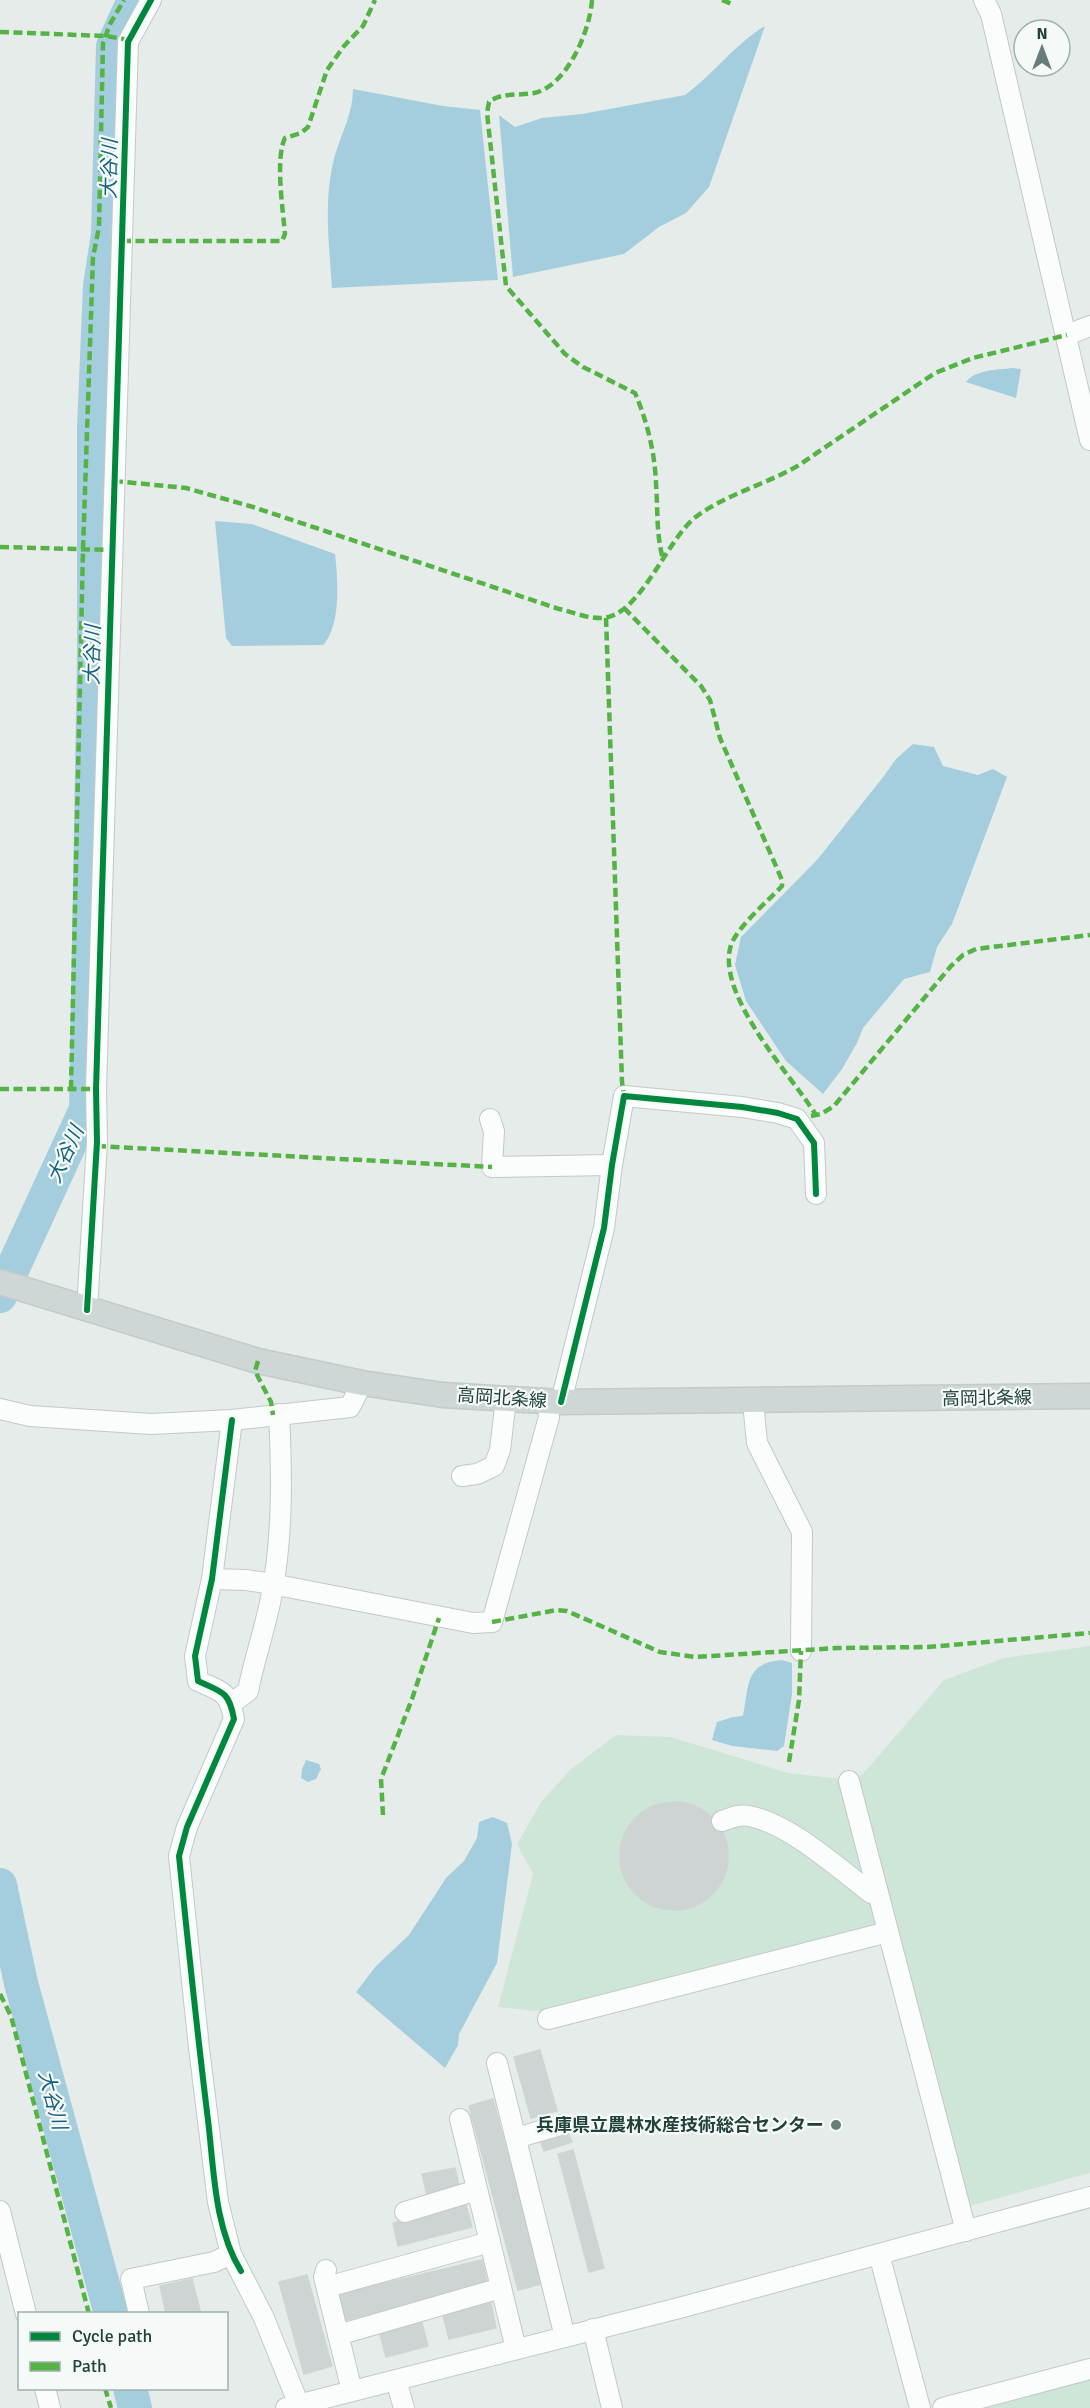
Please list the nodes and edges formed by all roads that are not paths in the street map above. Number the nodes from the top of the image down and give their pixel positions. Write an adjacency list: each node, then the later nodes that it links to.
1 (151, 0): 10 (street)
2 (984, 0): 4 (street)
3 (1090, 326): 4 (street)
4 (1067, 334): 5 (street)
5 (1090, 440)
6 (490, 1119): 7 (street)
7 (612, 1165): 8 (street); 14 (street)
8 (816, 1194)
9 (0, 1282): 10 (main road, 高岡北条線)
10 (87, 1310): 11 (main road, 高岡北条線)
11 (362, 1383): 13 (main road, 高岡北条線); 17 (street)
12 (1090, 1396): 15 (main road, 高岡北条線)
13 (506, 1399): 14 (main road, 高岡北条線); 19 (street)
14 (555, 1402): 15 (main road, 高岡北条線); 21 (street)
15 (753, 1402): 22 (street)
16 (0, 1409): 18 (street)
17 (279, 1414): 18 (street); 21 (street)
18 (232, 1419): 20 (street)
19 (462, 1476)
20 (212, 1579): 21 (street); 23 (street)
21 (273, 1584): 23 (street)
22 (801, 1651)
23 (231, 1704): 41 (street)
24 (849, 1781): 26 (street)
25 (722, 1821): 26 (street)
26 (878, 1893): 27 (street)
27 (888, 1932): 28 (street); 38 (street)
28 (548, 2019)
29 (497, 2063): 32 (street)
30 (460, 2119): 33 (street)
31 (561, 2125): 32 (street)
32 (516, 2138): 47 (street)
33 (477, 2190): 36 (street); 39 (street)
34 (1090, 2198): 38 (street)
35 (0, 2211): 37 (street)
36 (405, 2211)
37 (2, 2231): 43 (street)
38 (966, 2231): 40 (street)
39 (490, 2242): 42 (street); 46 (street)
40 (879, 2254): 45 (street); 57 (street)
41 (236, 2262): 44 (street); 53 (street)
42 (501, 2288): 46 (street); 48 (street)
43 (26, 2312)
44 (139, 2312)
45 (593, 2329): 47 (street); 56 (street)
46 (338, 2335): 52 (street)
47 (565, 2337): 48 (street)
48 (516, 2349): 50 (street)
49 (1090, 2369): 58 (street)
50 (396, 2380): 52 (street); 55 (street)
51 (46, 2390): 54 (street)
52 (351, 2391): 53 (street)
53 (291, 2406)
54 (50, 2408)
55 (404, 2408)
56 (612, 2408)
57 (920, 2408)
58 (944, 2408)

